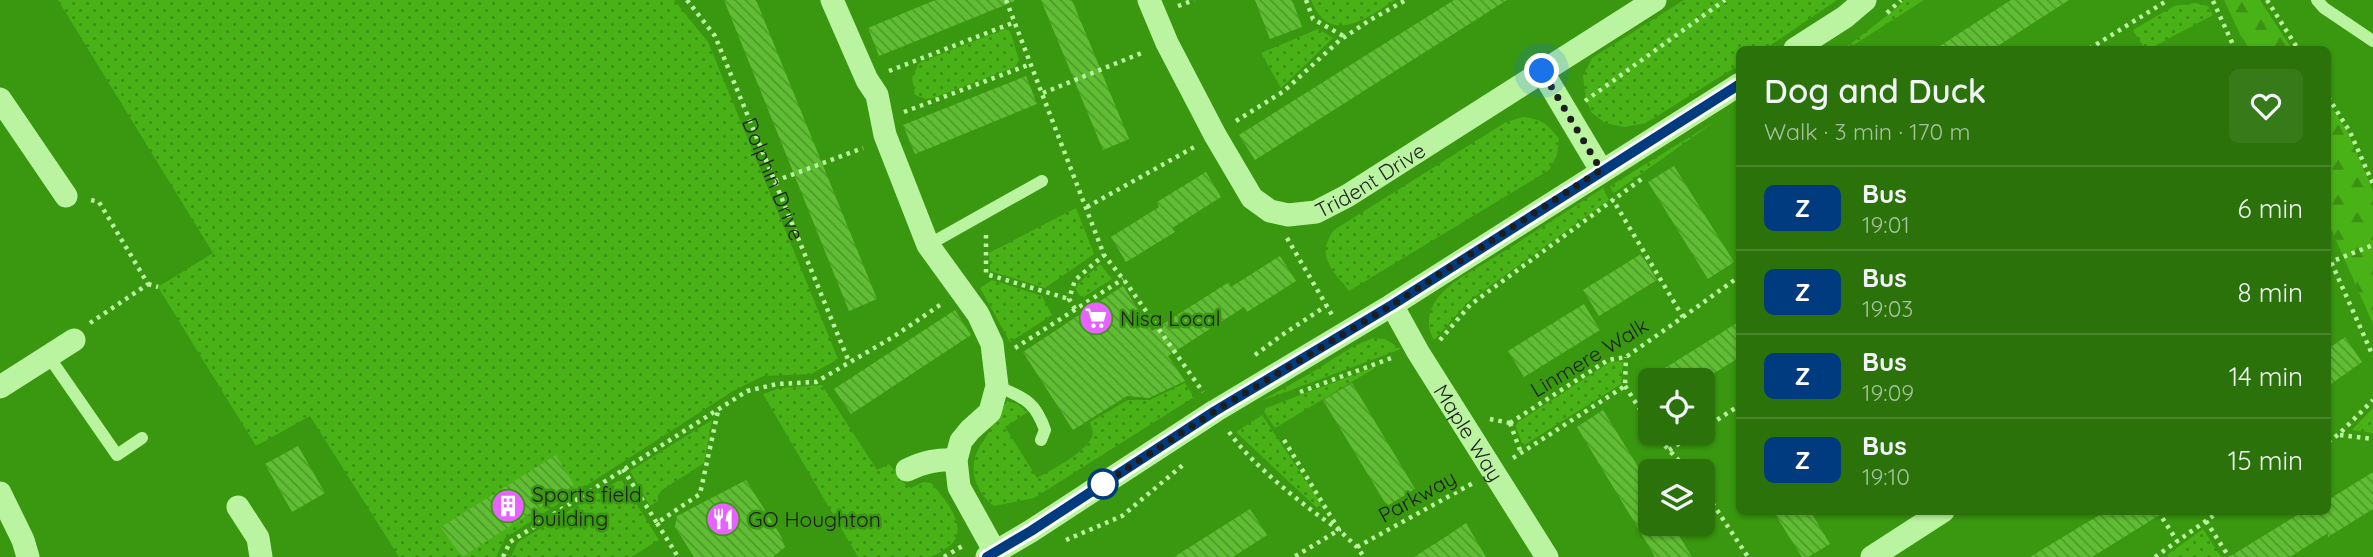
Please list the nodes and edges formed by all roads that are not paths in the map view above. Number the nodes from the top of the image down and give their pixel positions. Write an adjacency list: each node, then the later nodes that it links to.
1 (832, 0): 14 (street)
2 (1149, 0): 8 (street, Trident Drive)
3 (1865, 0): 7 (street)
4 (2316, 0): 6 (lane)
5 (1645, 3): 8 (street, Trident Drive)
6 (2373, 41)
7 (1800, 46)
8 (1542, 71): 11 (street)
9 (1736, 86): 11 (street)
10 (0, 99): 13 (street)
11 (1601, 170): 15 (street)
12 (1042, 181): 14 (lane)
13 (65, 196)
14 (928, 245): 18 (street)
15 (1392, 305): 27 (street); 30 (street, Maple Way)
16 (74, 341): 17 (street)
17 (49, 357): 19 (street); 20 (lane)
18 (998, 386): 21 (lane); 22 (street)
19 (0, 387)
20 (142, 438)
21 (1041, 440)
22 (956, 460): 23 (street); 27 (street)
23 (907, 470)
24 (1, 501): 28 (street)
25 (238, 507): 29 (street)
26 (1935, 515): 31 (street)
27 (991, 554)
28 (28, 557)
29 (261, 557)
30 (1547, 557)
31 (1872, 557)

